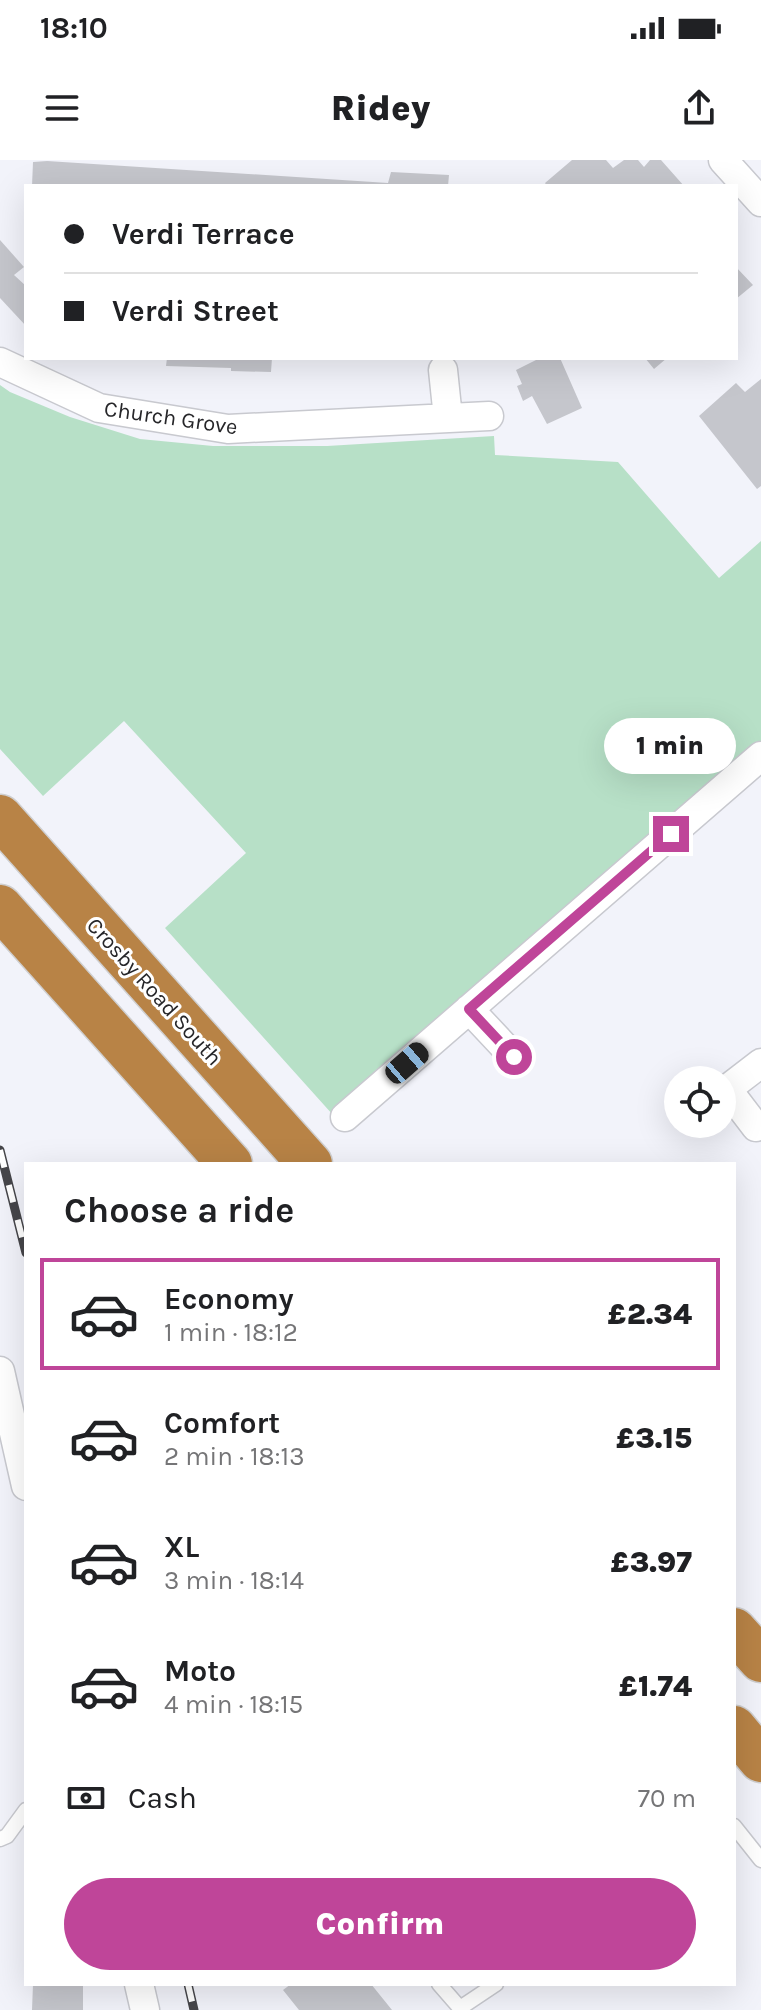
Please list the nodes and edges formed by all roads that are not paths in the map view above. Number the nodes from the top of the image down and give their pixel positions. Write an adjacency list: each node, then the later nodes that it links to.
1 (723, 160): 2 (street)
2 (761, 202)
3 (0, 362): 6 (street, Church Grove)
4 (443, 370): 6 (street)
5 (489, 416): 6 (street, Church Grove)
6 (448, 418)
7 (761, 756): 10 (street)
8 (0, 817): 18 (highway, Crosby Road South)
9 (0, 907): 17 (highway)
10 (469, 1009): 11 (street); 15 (street)
11 (514, 1057)
12 (761, 1063): 13 (street)
13 (736, 1082)
14 (736, 1104): 16 (street)
15 (345, 1117)
16 (756, 1127)
17 (228, 1162)
18 (308, 1162)
19 (0, 1371): 20 (street)
20 (24, 1477)
21 (736, 1632): 22 (highway)
22 (761, 1660)
23 (736, 1730): 24 (highway)
24 (761, 1760)
25 (24, 1813): 28 (lane)
26 (736, 1829): 29 (lane)
27 (24, 1833): 28 (lane)
28 (4, 1838)
29 (761, 1860)
30 (139, 1986): 34 (street)
31 (441, 1986): 33 (lane)
32 (493, 1986): 33 (lane)
33 (461, 2009)
34 (145, 2010)

